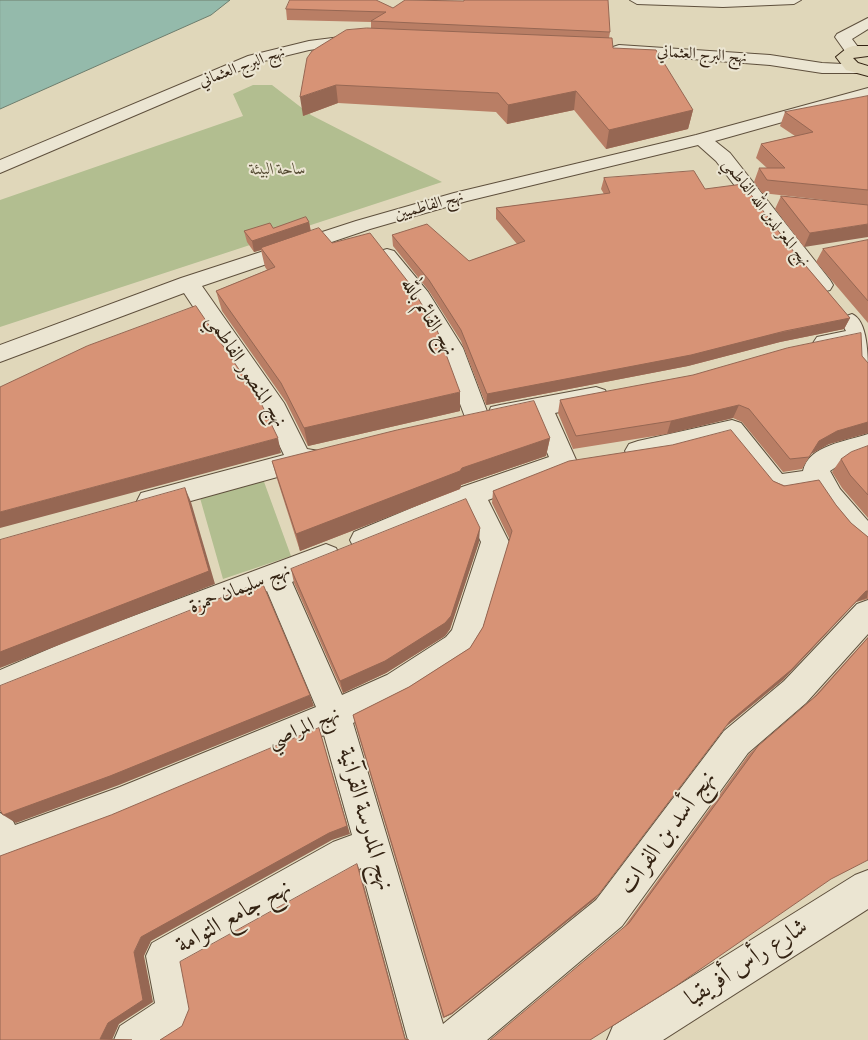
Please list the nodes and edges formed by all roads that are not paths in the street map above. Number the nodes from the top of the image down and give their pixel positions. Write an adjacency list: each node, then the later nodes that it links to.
1 (637, 0): 4 (street)
2 (696, 0): 4 (street)
3 (794, 0): 4 (street)
4 (723, 2)
5 (868, 23): 8 (street)
6 (378, 39): 13 (street, نهج البرج العثماني)
7 (605, 49): 9 (street, نهج البرج العثماني)
8 (860, 51): 9 (street, نهج البرج العثماني); 10 (main road)
9 (770, 60): 10 (street, نهج البرج العثماني)
10 (864, 72)
11 (868, 93): 12 (street, نهج الفاطميين)
12 (701, 139): 14 (street, نهج المعز لدين الله الفاطمي); 16 (street, نهج الفاطميين)
13 (0, 167)
14 (757, 200): 15 (street); 18 (street, نهج المعز لدين الله الفاطمي)
15 (785, 203)
16 (363, 225): 19 (street, نهج الفاطميين); 25 (street, نهج القائم بالله)
17 (824, 252): 18 (street)
18 (798, 257): 20 (street, نهج المعز لدين الله الفاطمي)
19 (189, 283): 22 (street, نهج الفاطميين); 28 (street, نهج المنصور الفاطمي)
20 (862, 339): 21 (street); 23 (street)
21 (798, 348)
22 (0, 354)
23 (868, 368)
24 (614, 392): 25 (street)
25 (540, 407): 29 (street)
26 (868, 444): 30 (street)
27 (337, 451): 28 (street)
28 (300, 460): 32 (street)
29 (564, 462): 30 (street, نهج سليمان حمزة); 31 (street, نهج سليمان حمزة)
30 (818, 479): 33 (street)
31 (472, 495): 34 (street, نهج سليمان حمزة); 37 (street, نهج المراصي)
32 (130, 507)
33 (868, 539)
34 (275, 576): 36 (street, نهج سليمان حمزة); 37 (street, نهج المدرسة القرآنية)
35 (868, 612): 43 (street, نهج أسد بن الفرات)
36 (0, 685)
37 (335, 715): 38 (street, نهج المراصي); 39 (street, نهج المدرسة القرآنية)
38 (0, 831)
39 (373, 846): 41 (street, نهح جامع التوامة); 42 (street, نهج المدرسة القرآنية)
40 (868, 888): 44 (street, شارع رأس أفريقيا)
41 (134, 1040)
42 (428, 1040)
43 (456, 1040)
44 (627, 1040)

